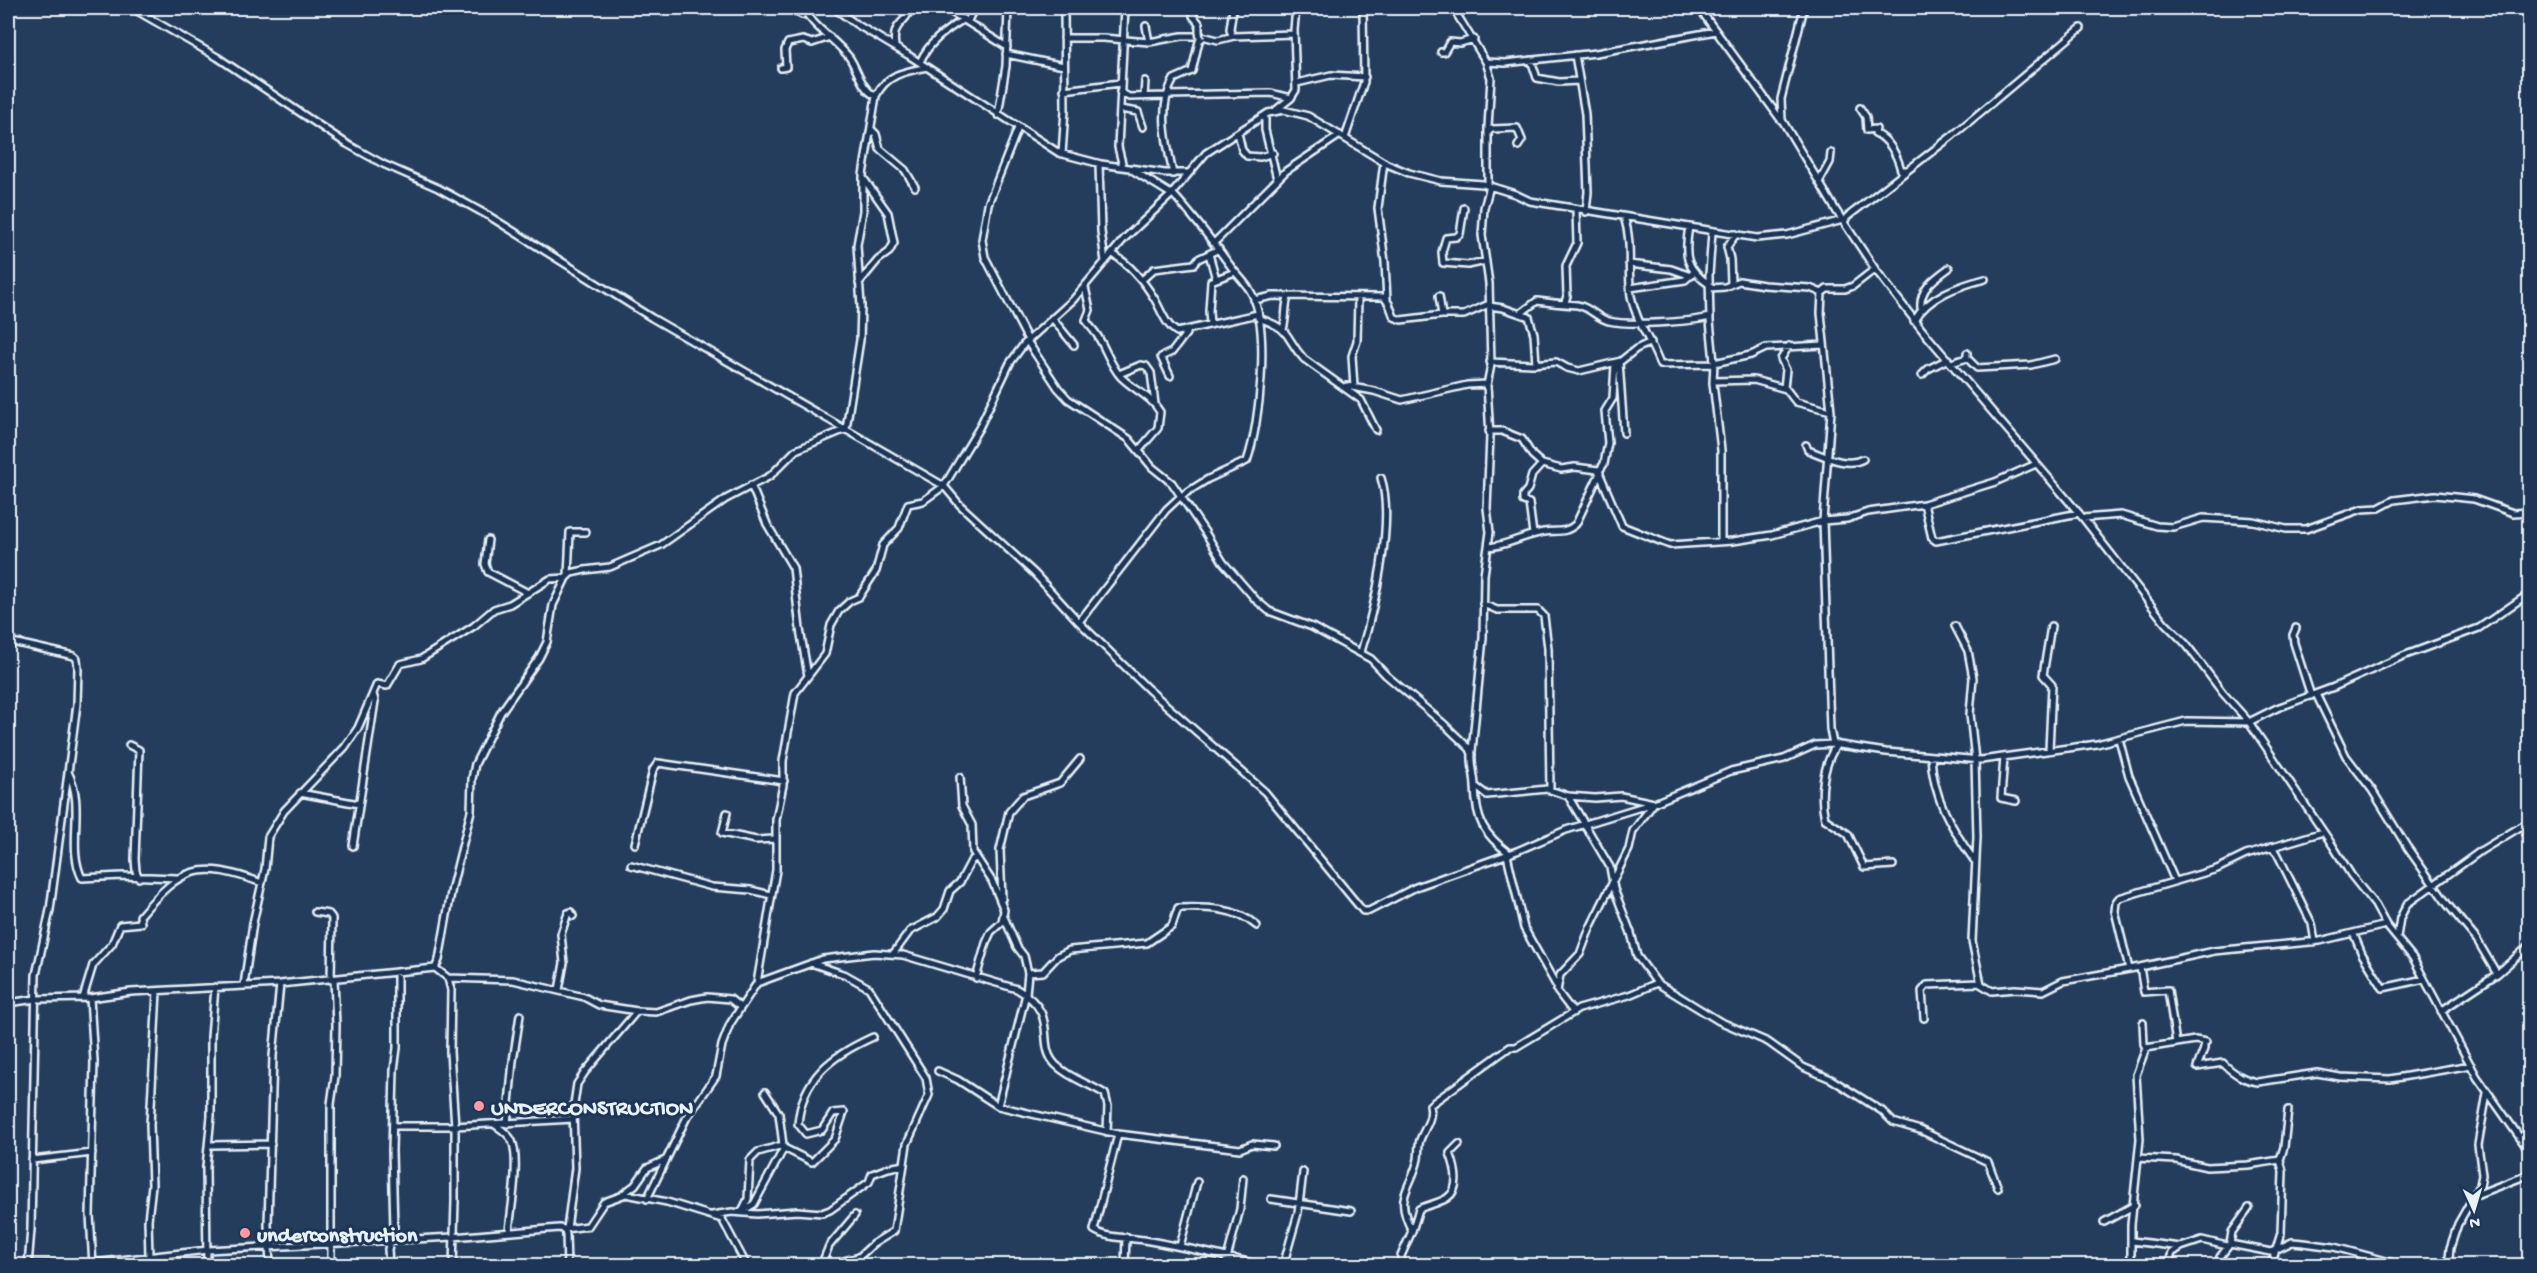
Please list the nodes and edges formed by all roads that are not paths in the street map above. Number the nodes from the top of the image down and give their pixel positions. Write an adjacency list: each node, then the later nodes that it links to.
1 (132, 8): 151 (street)
2 (779, 8): 19 (street)
3 (803, 8): 27 (street)
4 (834, 8): 32 (street)
5 (910, 8): 32 (street)
6 (945, 8): 20 (street)
7 (974, 8): 20 (street)
8 (1008, 8): 33 (street)
9 (1064, 8): 28 (street)
10 (1125, 8): 30 (street)
11 (1195, 8): 26 (street)
12 (1233, 8): 25 (street)
13 (1296, 8): 24 (street)
14 (1363, 8): 43 (street)
15 (1468, 8): 18 (street)
16 (1699, 8): 23 (street)
17 (1804, 8): 59 (street)
18 (1455, 10): 29 (street)
19 (802, 15)
20 (966, 20): 33 (street); 38 (street)
21 (1146, 26): 31 (street)
22 (2081, 28): 75 (street)
23 (1716, 31): 36 (street); 59 (street)
24 (1294, 34): 25 (street); 47 (street)
25 (1230, 35): 26 (street)
26 (1201, 36): 31 (street); 51 (street)
27 (830, 37): 42 (street); 50 (street)
28 (1064, 38): 30 (street); 40 (street)
29 (1474, 39): 34 (street); 39 (street)
30 (1125, 40): 31 (street); 46 (street)
31 (1149, 42)
32 (895, 46): 38 (street)
33 (1006, 46): 35 (street)
34 (1441, 52)
35 (1006, 54): 40 (street); 57 (street)
36 (1575, 55): 37 (street); 45 (street)
37 (1531, 60): 39 (street); 45 (street)
38 (920, 62): 41 (street)
39 (1486, 62): 63 (street)
40 (1064, 66): 48 (street)
41 (928, 67): 50 (street); 57 (street)
42 (781, 68)
43 (1365, 77): 47 (street); 65 (street)
44 (1145, 81): 52 (street)
45 (1578, 81): 86 (street)
46 (1120, 83): 48 (street); 49 (street)
47 (1297, 83): 53 (street)
48 (1064, 90): 70 (street)
49 (1120, 92): 52 (street); 55 (street)
50 (876, 96): 62 (street)
51 (1166, 96): 52 (street); 53 (street); 77 (street)
52 (1144, 97)
53 (1291, 98): 56 (street)
54 (1860, 108): 75 (street)
55 (1120, 110): 61 (street); 67 (street)
56 (1275, 111): 58 (street); 65 (street)
57 (998, 115): 60 (street)
58 (1265, 115): 64 (street); 68 (street)
59 (1782, 121): 80 (street)
60 (1018, 128): 70 (street); 130 (street)
61 (1143, 128)
62 (871, 129): 78 (street); 82 (street)
63 (1488, 132): 66 (street); 81 (street)
64 (1238, 133): 68 (street); 76 (street)
65 (1342, 137): 71 (street); 79 (street)
66 (1518, 146)
67 (1118, 153): 73 (street); 74 (street)
68 (1273, 153): 79 (street)
69 (1831, 153): 80 (street)
70 (1062, 154): 72 (street)
71 (1384, 162): 81 (street); 116 (street)
72 (1099, 164): 73 (street); 97 (street)
73 (1110, 165): 74 (street)
74 (1126, 167): 77 (street); 83 (street)
75 (1909, 170): 88 (street)
76 (1188, 173): 77 (street); 83 (street)
77 (1173, 174)
78 (863, 178): 106 (street); 106 (street)
79 (1278, 179): 92 (street)
80 (1819, 182): 88 (street)
81 (1489, 186): 85 (street); 96 (street)
82 (915, 187)
83 (1172, 194): 92 (street); 94 (street)
84 (1464, 208): 96 (street)
85 (1576, 210): 86 (street); 117 (street)
86 (1586, 212): 87 (street)
87 (1624, 217): 89 (street); 98 (street)
88 (1844, 221): 91 (street); 100 (street)
89 (1689, 227): 90 (street); 102 (street)
90 (1712, 232): 91 (street); 109 (street)
91 (1736, 234): 107 (street)
92 (1214, 243): 93 (street)
93 (1219, 249): 95 (street); 101 (street)
94 (1113, 254): 97 (street); 105 (street)
95 (1209, 254): 103 (street); 105 (street)
96 (1486, 261): 118 (street)
97 (1105, 262): 108 (street)
98 (1629, 264): 102 (street); 110 (street)
99 (1949, 267): 119 (street)
100 (1875, 269): 111 (street); 125 (street)
101 (1235, 272): 103 (street); 115 (street)
102 (1692, 274): 109 (street); 110 (street)
103 (1216, 279): 127 (street)
104 (1985, 279): 119 (street)
105 (1142, 280): 129 (street)
106 (859, 283): 151 (street)
107 (1731, 283): 109 (street); 111 (street)
108 (1084, 287): 124 (street); 141 (street)
109 (1710, 287): 123 (street)
110 (1630, 288): 126 (street)
111 (1822, 293): 133 (street)
112 (1289, 296): 114 (street); 115 (street); 128 (street)
113 (1439, 296): 121 (street)
114 (1358, 298): 116 (street); 147 (street)
115 (1254, 300): 122 (street)
116 (1387, 300): 121 (street)
117 (1565, 302): 120 (street); 126 (street)
118 (1489, 305): 120 (street); 121 (street); 137 (street)
119 (1921, 308): 125 (street)
120 (1521, 313): 140 (street)
121 (1442, 315)
122 (1258, 316): 127 (street); 128 (street); 165 (street)
123 (1710, 317): 126 (street); 139 (street)
124 (1052, 318): 130 (street); 132 (street)
125 (1914, 321): 136 (street)
126 (1640, 324): 131 (street)
127 (1210, 325): 129 (street)
128 (1283, 329): 146 (street)
129 (1188, 331): 143 (street)
130 (1028, 341): 156 (street); 164 (street)
131 (1651, 342): 138 (street); 139 (street)
132 (1074, 345)
133 (1824, 345): 134 (street); 150 (street)
134 (1789, 346): 139 (street); 148 (street)
135 (2055, 359): 136 (street)
136 (1949, 361): 142 (street); 160 (street)
137 (1490, 362): 140 (street); 145 (street)
138 (1617, 363): 140 (street); 154 (street); 161 (street)
139 (1714, 363): 144 (street)
140 (1536, 364)
141 (1119, 374): 149 (street); 149 (street)
142 (1923, 375)
143 (1170, 376)
144 (1713, 381): 148 (street); 173 (street)
145 (1487, 384): 147 (street); 153 (street)
146 (1343, 386): 147 (street); 152 (street)
147 (1354, 387)
148 (1784, 388): 150 (street)
149 (1155, 405): 156 (street)
150 (1831, 411): 157 (street)
151 (846, 429): 163 (street); 164 (street)
152 (1376, 430)
153 (1489, 431): 159 (street); 174 (street)
154 (1624, 433)
155 (1806, 445): 157 (street)
156 (1140, 449): 165 (street)
157 (1826, 456): 158 (street); 169 (street)
158 (1863, 459)
159 (1542, 464): 161 (street); 171 (street)
160 (2036, 464): 166 (street); 168 (street)
161 (1600, 472): 171 (street); 173 (street)
162 (1381, 478): 184 (street)
163 (751, 485): 175 (street); 185 (street)
164 (944, 486): 179 (street); 185 (street)
165 (1181, 496): 179 (street); 184 (street)
166 (1924, 504): 168 (street); 169 (street)
167 (2529, 512): 168 (street)
168 (2081, 516): 188 (street)
169 (1823, 521): 173 (street); 190 (street)
170 (586, 532): 175 (street)
171 (1533, 534): 174 (street)
172 (488, 540): 176 (street)
173 (1721, 541)
174 (1488, 547): 178 (street)
175 (567, 577): 176 (street); 240 (street)
176 (528, 593): 186 (street)
177 (2529, 593): 187 (street)
178 (1483, 604): 193 (street); 202 (street)
179 (1079, 622): 216 (street)
180 (1955, 626): 197 (street)
181 (2051, 626): 192 (street)
182 (2296, 628): 187 (street)
183 (8, 641): 198 (street)
184 (1361, 652): 193 (street)
185 (808, 676): 200 (street)
186 (373, 694): 203 (street); 207 (street)
187 (2314, 695): 188 (street); 226 (street)
188 (2249, 723): 189 (street); 211 (street)
189 (2119, 739): 192 (street); 223 (street)
190 (1835, 744): 194 (street); 206 (street); 219 (street)
191 (129, 745): 221 (street)
192 (2049, 750): 195 (street)
193 (1472, 751): 201 (street)
194 (1931, 757): 197 (street); 218 (street)
195 (2004, 757): 197 (street); 205 (street)
196 (1080, 759): 228 (street)
197 (1975, 760): 218 (street)
198 (68, 772): 221 (street); 261 (street)
199 (960, 777): 217 (street)
200 (784, 781): 212 (street); 213 (street)
201 (1475, 786): 202 (street); 216 (street)
202 (1550, 789): 204 (street)
203 (300, 793): 207 (street); 224 (street)
204 (1568, 796): 206 (street); 209 (street)
205 (2016, 801)
206 (1654, 802): 209 (street); 225 (street)
207 (359, 804): 214 (street)
208 (727, 813): 212 (street)
209 (1585, 824): 216 (street); 225 (street)
210 (2529, 824): 226 (street)
211 (2323, 832): 215 (street); 233 (street)
212 (776, 838): 227 (street)
213 (635, 844)
214 (353, 846)
215 (2271, 847): 223 (street); 236 (street)
216 (1509, 854): 253 (street)
217 (976, 857): 228 (street); 238 (street)
218 (1974, 860): 254 (street)
219 (1893, 865)
220 (631, 866): 227 (street)
221 (139, 878): 222 (street)
222 (177, 878): 224 (street); 260 (street)
223 (2175, 881): 242 (street)
224 (262, 882): 255 (street)
225 (1613, 882): 251 (street); 253 (street)
226 (2435, 884): 235 (street); 245 (street)
227 (771, 895): 250 (street)
228 (1003, 903): 231 (street)
229 (315, 912): 249 (street)
230 (573, 916): 257 (street)
231 (1004, 917): 244 (street); 247 (street)
232 (1257, 926): 244 (street)
233 (2386, 926): 234 (street); 235 (street)
234 (2354, 935): 236 (street); 248 (street)
235 (2397, 937): 248 (street)
236 (2315, 942): 241 (street)
237 (2529, 945): 245 (street)
238 (893, 954): 239 (street); 247 (street)
239 (810, 962): 250 (street); 296 (street)
240 (435, 968): 243 (street); 246 (street)
241 (2140, 968): 242 (street); 271 (street)
242 (2128, 969): 254 (street)
243 (397, 973): 249 (street); 282 (street)
244 (1028, 973): 259 (street)
245 (2497, 974): 265 (street)
246 (448, 978): 257 (street); 283 (street)
247 (976, 978): 259 (street)
248 (2424, 979): 265 (street)
249 (333, 980): 252 (street); 321 (street)
250 (757, 983): 263 (street)
251 (1657, 983): 266 (street); 301 (street)
252 (280, 984): 255 (street); 286 (street)
253 (1556, 984): 266 (street)
254 (1981, 984): 268 (street)
255 (244, 985): 256 (street)
256 (215, 987): 258 (street); 288 (street)
257 (559, 990): 264 (street)
258 (158, 991): 260 (street); 328 (street)
259 (1026, 994): 277 (street); 284 (street)
260 (86, 998): 261 (street); 291 (street)
261 (36, 999): 262 (street); 293 (street)
262 (8, 1003)
263 (740, 1007): 264 (street); 294 (street)
264 (637, 1011): 279 (street)
265 (2441, 1011): 273 (street)
266 (1573, 1012): 316 (street)
267 (520, 1015): 281 (street)
268 (1924, 1018)
269 (2143, 1023): 272 (street)
270 (873, 1037): 310 (street)
271 (2176, 1043): 272 (street); 273 (street)
272 (2146, 1048): 292 (street)
273 (2471, 1065): 276 (street)
274 (938, 1071): 277 (street)
275 (765, 1092): 310 (street)
276 (2487, 1093): 290 (street); 303 (street)
277 (998, 1106): 284 (street)
278 (2288, 1110): 295 (street)
279 (573, 1119): 281 (street); 314 (street)
280 (493, 1124): 281 (street); 283 (street); 315 (street)
281 (507, 1124)
282 (393, 1126): 283 (street); 319 (street)
283 (454, 1126): 317 (street)
284 (1107, 1132): 285 (street)
285 (1118, 1134): 289 (street); 318 (street)
286 (272, 1144): 288 (street); 323 (street)
287 (1459, 1144): 316 (street)
288 (209, 1145): 326 (street)
289 (1274, 1146)
290 (2529, 1152)
291 (92, 1153): 293 (street); 332 (street)
292 (2138, 1158): 295 (street); 307 (street)
293 (32, 1160): 334 (street)
294 (666, 1160): 302 (street); 304 (street)
295 (2280, 1160): 327 (street)
296 (904, 1165): 310 (street); 343 (street)
297 (1303, 1172): 306 (street)
298 (2529, 1174): 303 (street)
299 (1243, 1178): 329 (street)
300 (1197, 1182): 324 (street)
301 (1998, 1188)
302 (623, 1194): 304 (street); 314 (street)
303 (2472, 1197): 331 (street)
304 (647, 1198): 311 (street)
305 (1271, 1199): 306 (street)
306 (1298, 1203): 309 (street); 347 (street)
307 (2134, 1205): 313 (street); 320 (street)
308 (2249, 1208): 322 (street)
309 (1351, 1211)
310 (741, 1212): 311 (street)
311 (710, 1215): 341 (street)
312 (855, 1215): 342 (street)
313 (2104, 1222)
314 (566, 1229): 315 (street); 340 (street)
315 (509, 1231): 317 (street)
316 (1412, 1231): 348 (street)
317 (453, 1237): 319 (street); 339 (street)
318 (1126, 1237): 324 (street); 344 (street)
319 (391, 1240): 321 (street); 338 (street)
320 (2132, 1241): 325 (street); 349 (street)
321 (332, 1243): 323 (street); 337 (street)
322 (2228, 1245): 325 (street); 327 (street); 330 (street)
323 (269, 1246): 326 (street); 336 (street)
324 (1180, 1246): 329 (street)
325 (2181, 1247): 350 (street)
326 (208, 1250): 328 (street); 335 (street)
327 (2276, 1251): 351 (street); 352 (street)
328 (149, 1256): 332 (street)
329 (1228, 1257): 345 (street); 346 (street)
330 (2220, 1257)
331 (2448, 1263): 353 (street)
332 (93, 1264): 334 (street)
333 (8, 1265): 334 (street)
334 (28, 1265)
335 (207, 1266)
336 (270, 1266)
337 (331, 1266)
338 (389, 1266)
339 (453, 1266)
340 (567, 1266)
341 (747, 1266)
342 (821, 1266)
343 (835, 1266)
344 (1125, 1266)
345 (1225, 1266)
346 (1264, 1266)
347 (1283, 1266)
348 (1401, 1266)
349 (2131, 1266)
350 (2168, 1266)
351 (2271, 1266)
352 (2405, 1266)
353 (2426, 1266)

